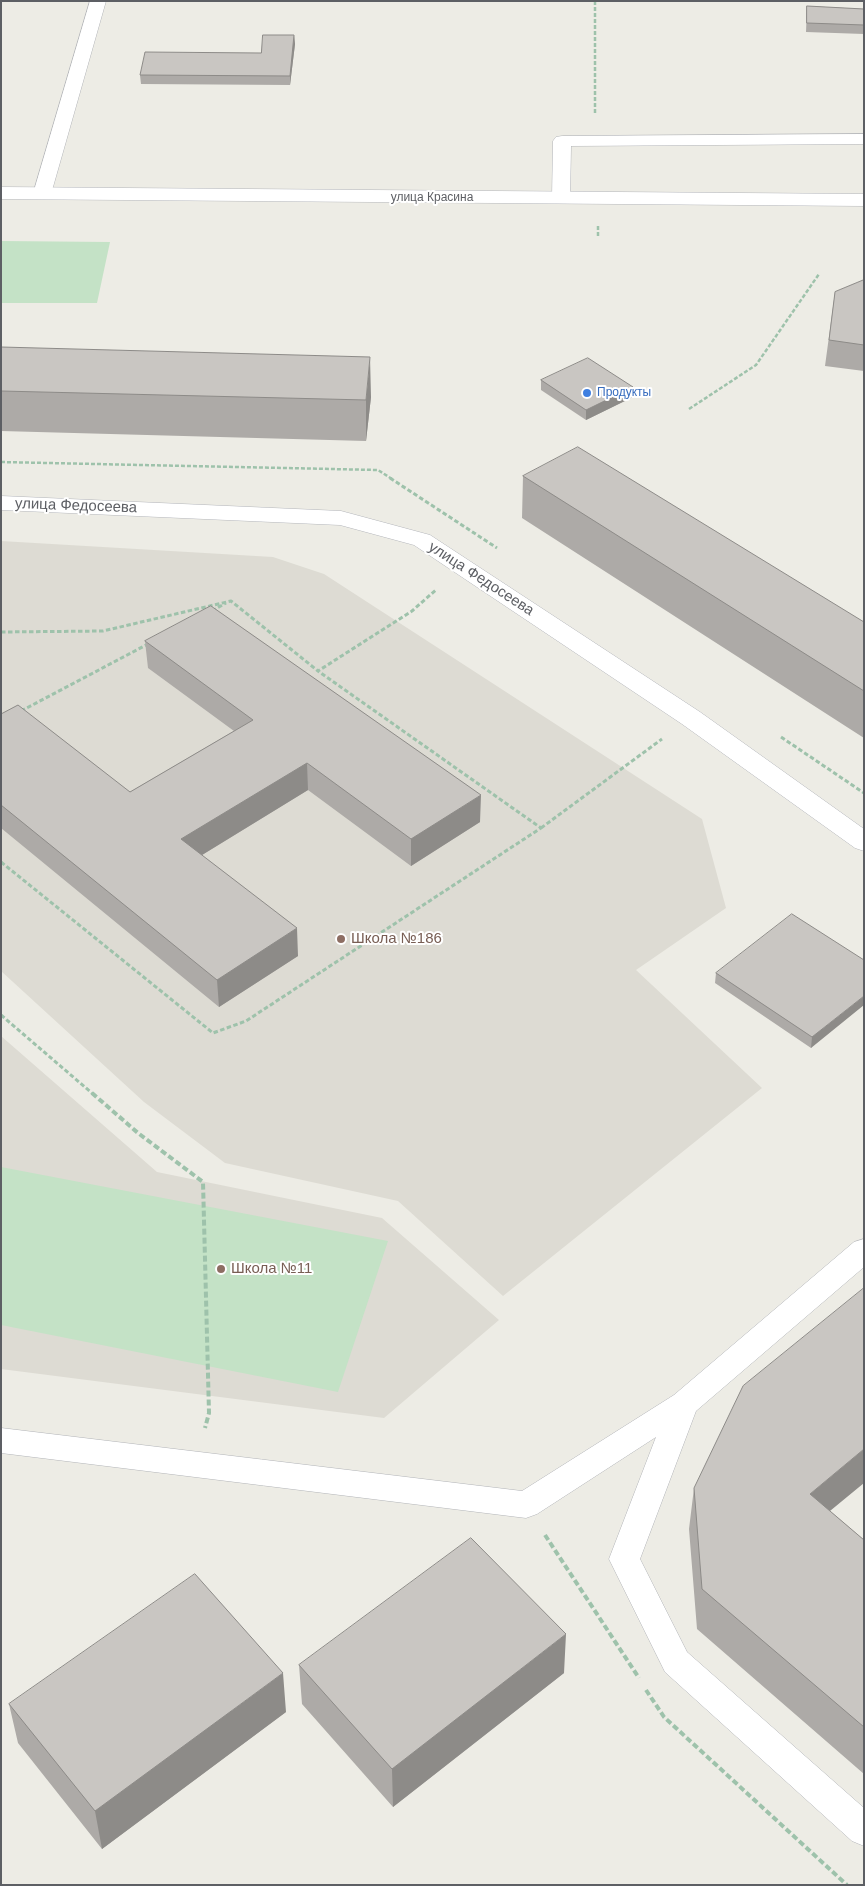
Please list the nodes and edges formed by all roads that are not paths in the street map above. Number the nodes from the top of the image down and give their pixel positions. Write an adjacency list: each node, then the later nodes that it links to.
1 (98, 1): 4 (lane)
2 (864, 139): 5 (lane)
3 (1, 193): 4 (street, улица Красина)
4 (42, 194): 5 (street, улица Красина)
5 (561, 199): 6 (street, улица Красина)
6 (864, 200)
7 (1, 503): 8 (street, улица Федосеева)
8 (864, 842)
9 (864, 1250): 10 (lane)
10 (684, 1404): 11 (lane); 12 (lane)
11 (1, 1440)
12 (864, 1830)

